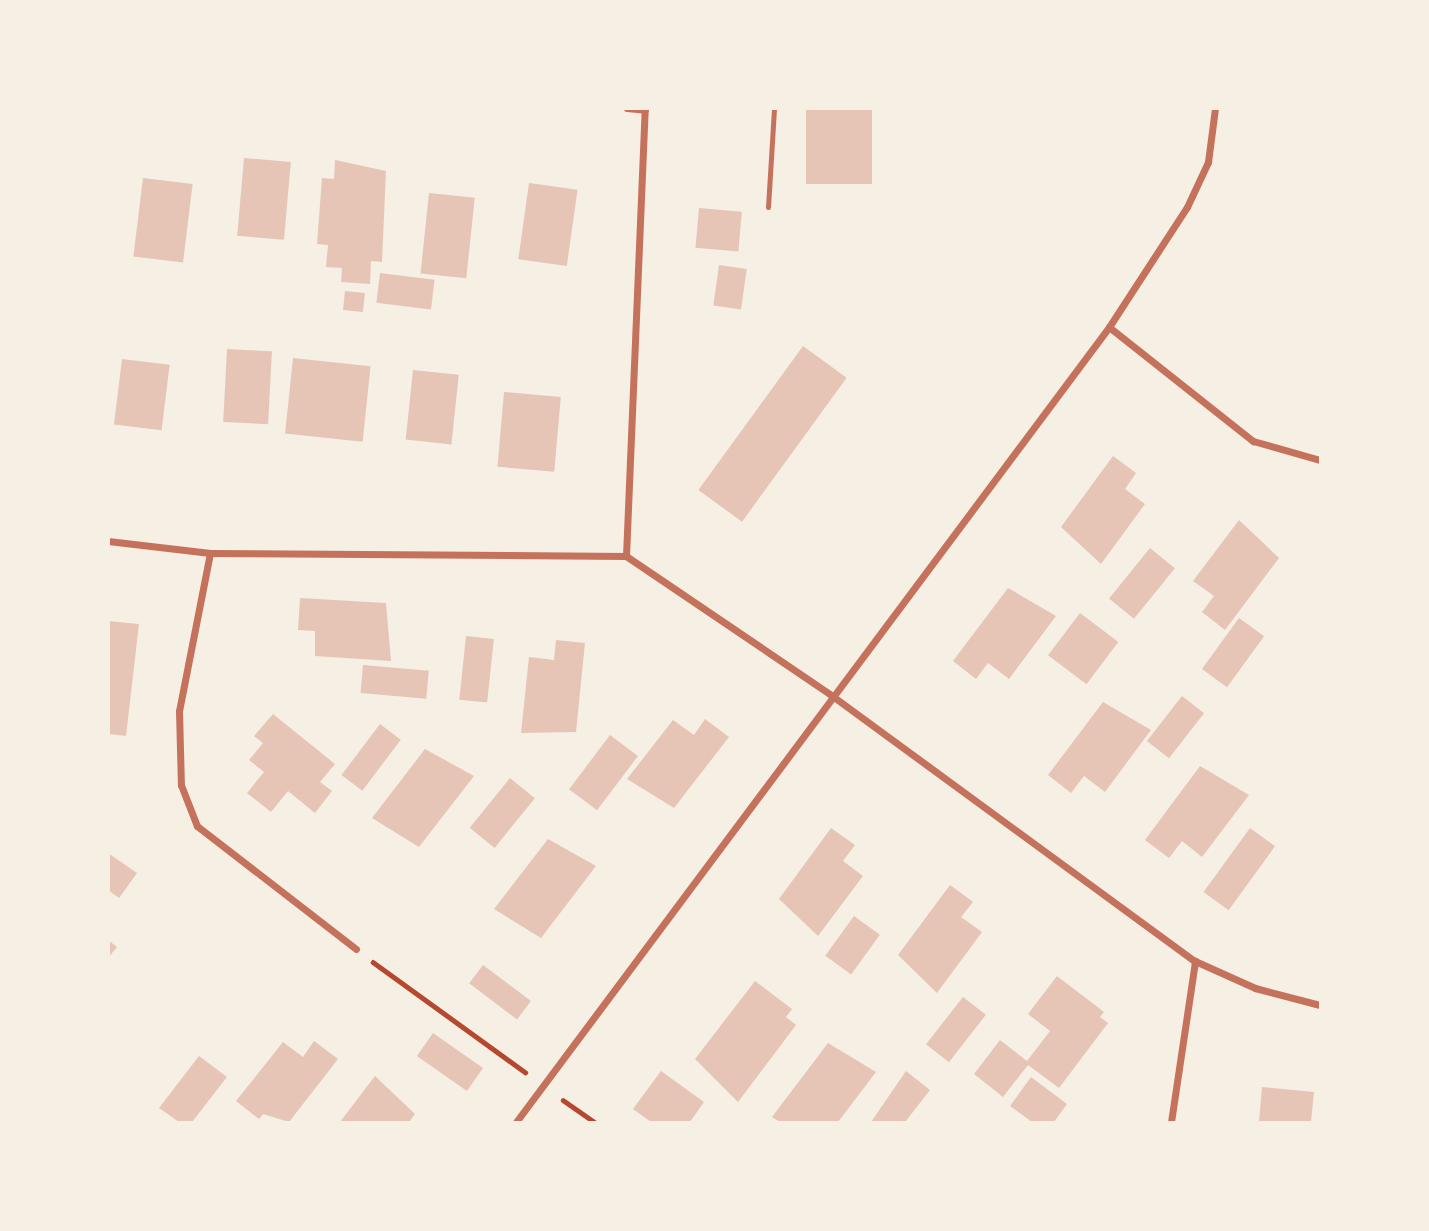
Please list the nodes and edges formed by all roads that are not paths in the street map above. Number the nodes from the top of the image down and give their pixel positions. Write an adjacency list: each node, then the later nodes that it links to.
1 (628, 108): 4 (street)
2 (774, 108): 5 (lane)
3 (1215, 108): 6 (street)
4 (645, 109): 10 (street)
5 (768, 207)
6 (1110, 327): 7 (street); 11 (street)
7 (1321, 460)
8 (108, 541): 9 (street)
9 (210, 553): 10 (street); 12 (street)
10 (626, 556): 11 (street)
11 (831, 695): 13 (street); 15 (street)
12 (356, 949)
13 (1195, 961): 14 (street); 16 (street)
14 (1321, 1005)
15 (516, 1122)
16 (1171, 1122)

